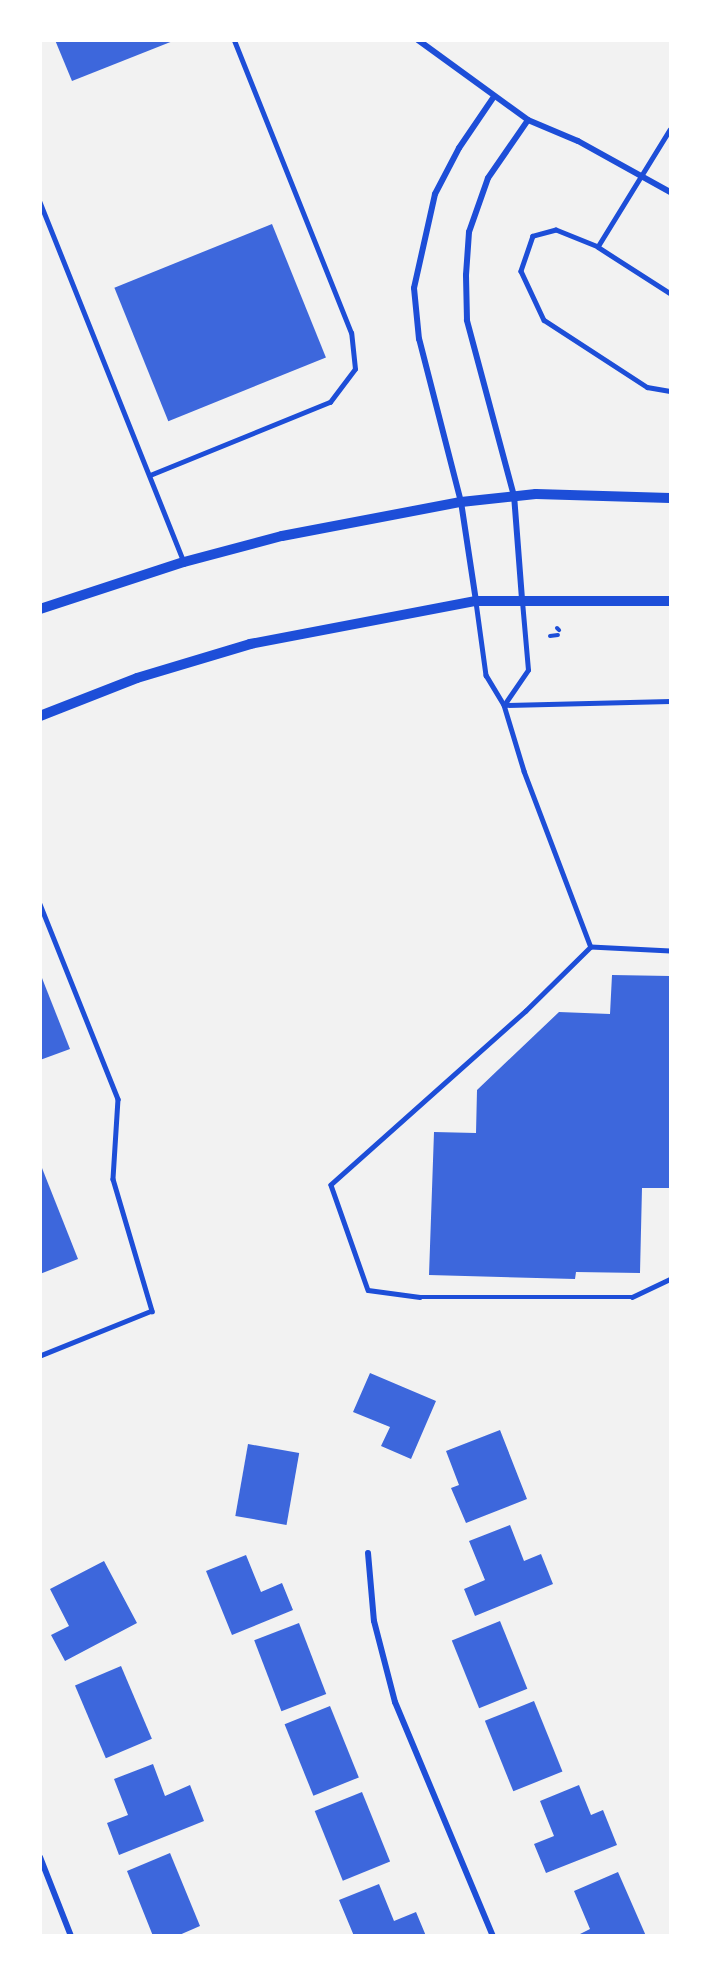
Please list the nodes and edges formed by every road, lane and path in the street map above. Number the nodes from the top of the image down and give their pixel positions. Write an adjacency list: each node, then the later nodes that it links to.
1 (234, 40): 12 (lane)
2 (418, 40): 3 (street)
3 (493, 98): 4 (street); 15 (street)
4 (528, 120): 6 (street); 13 (street)
5 (670, 130): 6 (lane)
6 (644, 177): 7 (street); 9 (lane)
7 (670, 192)
8 (40, 202): 12 (lane)
9 (598, 247): 10 (lane); 11 (lane)
10 (670, 292)
11 (670, 391)
12 (150, 475): 16 (lane)
13 (514, 496): 14 (street); 15 (street); 17 (street)
14 (670, 498)
15 (462, 502): 16 (street); 18 (street)
16 (184, 562): 20 (street)
17 (522, 599): 18 (street); 19 (street); 24 (lane)
18 (476, 600): 24 (lane); 25 (street)
19 (670, 601)
20 (40, 609)
21 (558, 631): 22 (path)
22 (550, 636)
23 (670, 701): 24 (lane)
24 (504, 705): 27 (lane)
25 (40, 716)
26 (40, 904): 30 (lane)
27 (591, 947): 28 (lane); 29 (lane)
28 (670, 951)
29 (670, 1280)
30 (40, 1356)
31 (368, 1553): 34 (street)
32 (40, 1857): 33 (street)
33 (71, 1935)
34 (493, 1935)

